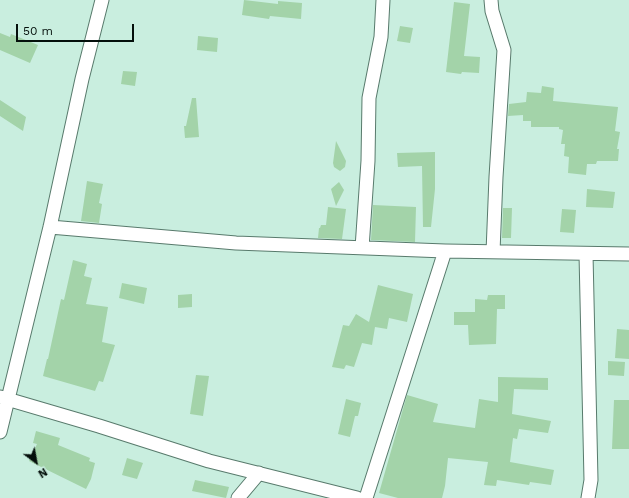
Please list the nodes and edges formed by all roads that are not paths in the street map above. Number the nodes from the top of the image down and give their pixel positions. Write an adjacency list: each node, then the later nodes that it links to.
1 (102, 0): 4 (street)
2 (383, 0): 5 (street)
3 (491, 0): 7 (street)
4 (50, 227): 5 (street); 10 (street)
5 (362, 248): 6 (street)
6 (445, 251): 7 (street); 15 (street)
7 (493, 252): 8 (street)
8 (586, 254): 9 (street); 16 (street)
9 (629, 254)
10 (4, 398): 11 (street); 12 (street)
11 (0, 432)
12 (259, 473): 13 (street); 14 (street)
13 (238, 498)
14 (357, 498)
15 (366, 498)
16 (588, 498)

